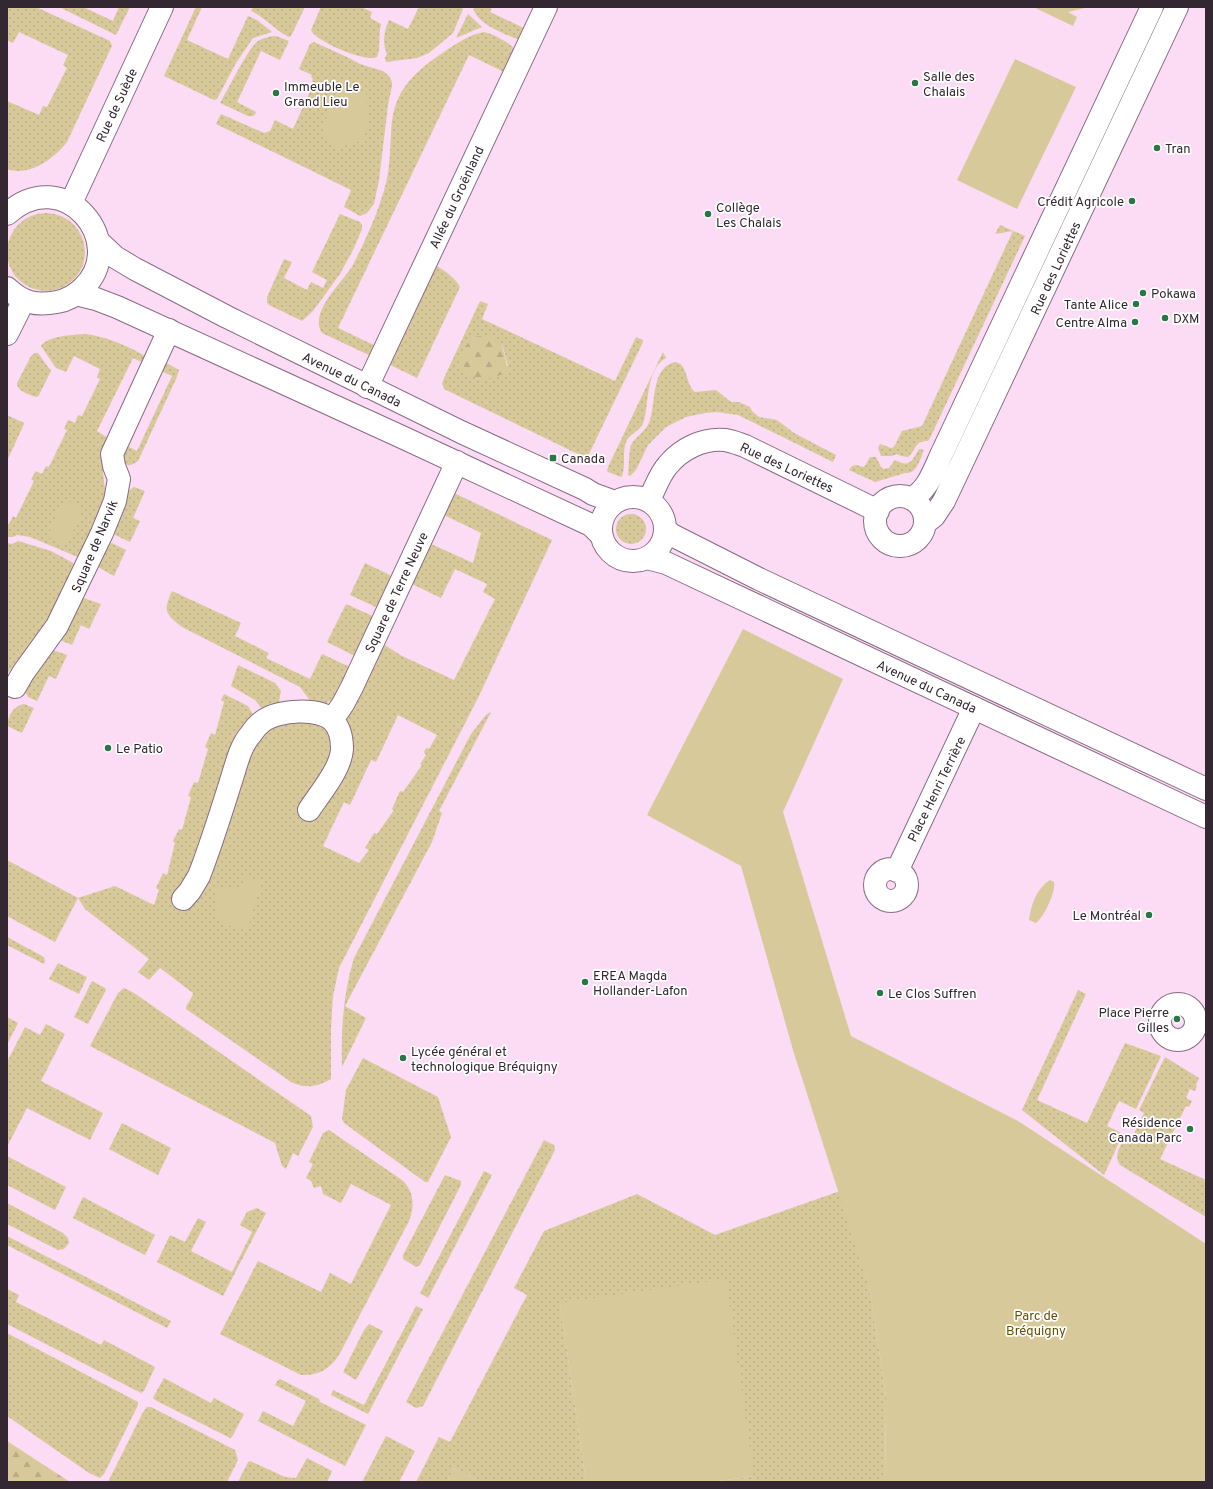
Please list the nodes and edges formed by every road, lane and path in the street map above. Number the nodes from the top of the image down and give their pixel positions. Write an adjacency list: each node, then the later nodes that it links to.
1 (162, 7): 5 (street, Rue de Suède)
2 (546, 7): 12 (street, Allée du Groënland)
3 (1152, 7): 14 (street, Rue des Loriettes)
4 (1177, 7): 18 (street, Rue des Loriettes)
5 (71, 203): 6 (street); 7 (street)
6 (9, 209)
7 (98, 241): 9 (street); 12 (street, Avenue du Canada)
8 (16, 294): 9 (street); 11 (street)
9 (76, 294): 10 (street)
10 (170, 330): 13 (street); 22 (street, Square de Narvik)
11 (7, 334)
12 (367, 387): 16 (street, Avenue du Canada)
13 (457, 462): 20 (street); 24 (street, Square de Terre Neuve)
14 (911, 498): 17 (street); 18 (street)
15 (649, 500): 16 (street); 17 (street, Rue des Loriettes); 19 (street)
16 (615, 502): 20 (street)
17 (878, 511): 18 (street)
18 (925, 523)
19 (665, 529): 21 (street); 25 (street, Avenue du Canada)
20 (601, 535): 21 (street)
21 (647, 558): 23 (street, Avenue du Canada)
22 (15, 687)
23 (974, 708): 27 (street, Avenue du Canada); 28 (street, Place Henri Terrière)
24 (332, 720): 26 (street); 29 (street)
25 (1206, 789)
26 (309, 810)
27 (1206, 817)
28 (897, 871)
29 (183, 899)

